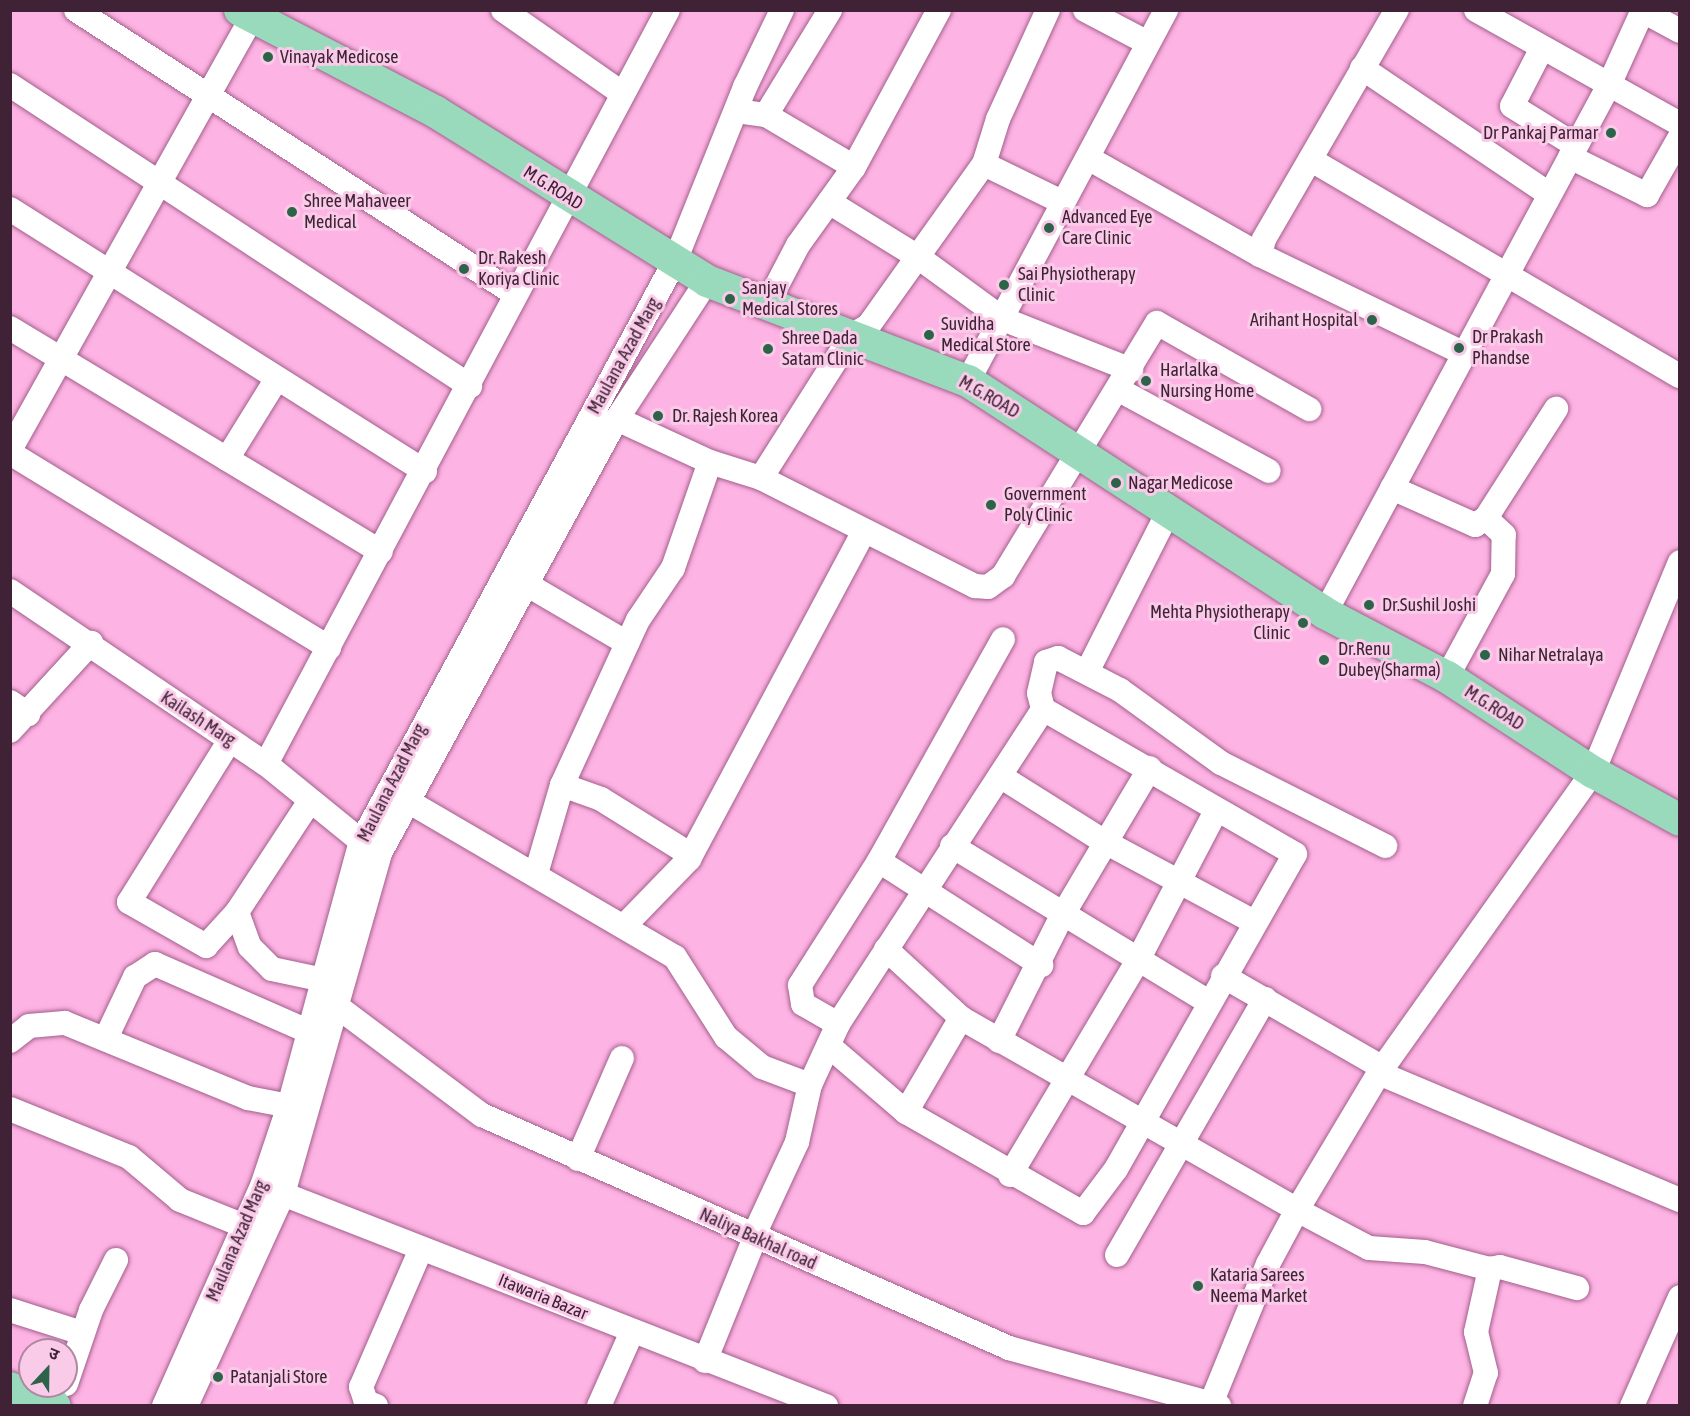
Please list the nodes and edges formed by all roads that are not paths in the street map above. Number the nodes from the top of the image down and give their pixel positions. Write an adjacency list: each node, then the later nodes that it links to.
1 (76, 10): 21 (street)
2 (503, 10): 20 (street)
3 (668, 10): 20 (street)
4 (782, 10): 22 (street, Maulana Azad Marg)
5 (830, 10): 23 (street)
6 (939, 10): 30 (street)
7 (1048, 10): 29 (street)
8 (1085, 10): 15 (street)
9 (1166, 10): 15 (street)
10 (1397, 10): 17 (street)
11 (1476, 10): 16 (street)
12 (1642, 11): 14 (street); 19 (street)
13 (250, 12): 21 (street); 33 (main road, M.G.ROAD)
14 (1680, 31)
15 (1146, 42): 27 (street)
16 (1542, 48): 19 (street); 26 (street)
17 (1362, 68): 28 (street); 32 (street)
18 (10, 85): 31 (street)
19 (1609, 85): 24 (street); 26 (street)
20 (620, 92): 33 (street)
21 (209, 93): 31 (street); 43 (street)
22 (737, 111): 23 (street); 39 (street, Maulana Azad Marg)
23 (766, 115): 30 (street)
24 (1680, 124)
25 (1680, 137): 26 (street)
26 (1572, 151): 32 (street)
27 (1088, 158): 34 (street); 37 (street)
28 (1313, 161): 37 (street); 41 (street)
29 (984, 164): 34 (street); 38 (street)
30 (854, 167): 35 (street)
31 (158, 179): 40 (street); 54 (street)
32 (1549, 194): 41 (street)
33 (566, 198): 39 (main road, M.G.ROAD); 43 (street)
34 (1060, 201): 45 (street)
35 (829, 202): 38 (street); 44 (street)
36 (10, 209): 40 (street)
37 (1260, 255): 48 (street)
38 (918, 257): 45 (street); 47 (street)
39 (675, 261): 42 (main road, M.G.ROAD); 89 (street, Maulana Azad Marg)
40 (108, 269): 49 (street); 51 (street)
41 (1502, 275): 48 (street); 50 (street)
42 (707, 281): 44 (main road, M.G.ROAD); 57 (street, Maulana Azad Marg)
43 (515, 294): 54 (street)
44 (766, 306): 47 (main road, M.G.ROAD)
45 (1003, 319): 52 (street); 53 (street)
46 (10, 328): 49 (street)
47 (851, 336): 53 (main road, M.G.ROAD); 64 (street)
48 (1461, 352): 65 (street)
49 (64, 361): 58 (street); 60 (street)
50 (1680, 376)
51 (276, 380): 60 (street); 62 (street)
52 (1125, 380): 55 (street); 59 (street); 63 (street)
53 (968, 381): 59 (main road, M.G.ROAD)
54 (470, 386): 62 (street)
55 (1309, 409)
56 (1556, 409): 67 (street)
57 (617, 419): 61 (street); 71 (street, Maulana Azad Marg)
58 (10, 451): 77 (street)
59 (1076, 452): 66 (main road, M.G.ROAD); 68 (street)
60 (227, 459): 69 (street)
61 (710, 462): 64 (street); 75 (street)
62 (424, 471): 69 (street)
63 (1269, 471)
64 (761, 478): 68 (street)
65 (1392, 488): 67 (street); 73 (street)
66 (1167, 514): 73 (main road, M.G.ROAD); 78 (street)
67 (1486, 518): 79 (street)
68 (864, 531): 97 (street)
69 (381, 552): 77 (street)
70 (1680, 562): 86 (street)
71 (526, 584): 75 (street); 89 (street, Maulana Azad Marg)
72 (10, 591): 76 (street, Kailash Marg)
73 (1325, 613): 79 (main road, M.G.ROAD)
74 (1004, 639): 98 (street)
75 (627, 643): 88 (street)
76 (91, 644): 80 (street); 83 (street, Kailash Marg)
77 (329, 648): 84 (street)
78 (1082, 670): 81 (street); 95 (street)
79 (1446, 677): 86 (main road, M.G.ROAD)
80 (19, 708): 82 (street)
81 (1043, 710): 85 (street); 87 (street)
82 (10, 731)
83 (230, 740): 84 (street, Kailash Marg); 102 (street)
84 (266, 764): 90 (street, Kailash Marg)
85 (1150, 768): 91 (street); 93 (street)
86 (1593, 772): 92 (main road, M.G.ROAD); 122 (street)
87 (1000, 776): 93 (street); 94 (street)
88 (562, 785): 97 (street); 99 (street)
89 (397, 795): 96 (street, Maulana Azad Marg); 99 (street)
90 (310, 801): 96 (street, Kailash Marg); 102 (street)
91 (1216, 811): 100 (street); 104 (street)
92 (1680, 820)
93 (1105, 842): 100 (street); 103 (street)
94 (952, 846): 101 (street); 103 (street)
95 (1385, 846)
96 (370, 849): 110 (street, Maulana Azad Marg); 113 (street, Maulana Azad Marg)
97 (691, 855): 105 (street)
98 (879, 861): 101 (street); 115 (street)
99 (536, 874): 105 (street)
100 (1176, 880): 104 (street); 107 (street)
101 (927, 893): 106 (street); 108 (street)
102 (237, 912): 110 (street)
103 (1062, 916): 107 (street); 108 (street)
104 (1254, 922): 109 (street)
105 (626, 924): 124 (street)
106 (886, 949): 114 (street); 115 (street)
107 (1138, 960): 112 (street); 123 (street)
108 (1041, 965): 119 (street)
109 (1223, 976): 111 (street); 112 (street)
110 (324, 980): 116 (street, Maulana Azad Marg)
111 (1265, 999): 122 (street); 129 (street)
112 (1209, 1002): 128 (street)
113 (338, 1007): 130 (street, Naliya Bakhal road); 132 (street, Maulana Azad Marg)
114 (961, 1018): 119 (street); 127 (street)
115 (837, 1024): 120 (street)
116 (310, 1032): 117 (street); 125 (street, Maulana Azad Marg)
117 (106, 1038): 118 (street); 125 (street)
118 (10, 1041)
119 (999, 1041): 123 (street)
120 (828, 1046): 124 (street); 127 (street)
121 (622, 1058): 130 (street)
122 (1381, 1070): 133 (street); 134 (street)
123 (1067, 1080): 128 (street); 131 (street)
124 (810, 1086): 136 (street)
125 (289, 1106): 132 (street, Maulana Azad Marg)
126 (10, 1109): 135 (street)
127 (906, 1112): 131 (street)
128 (1144, 1122): 129 (street); 131 (street)
129 (1181, 1149): 134 (street); 138 (street)
130 (578, 1159): 136 (street, Naliya Bakhal road)
131 (1010, 1175)
132 (272, 1190): 135 (street, Maulana Azad Marg); 137 (street, Itawaria Bazar)
133 (1680, 1200)
134 (1297, 1210): 140 (street); 149 (street)
135 (256, 1231): 151 (street, Maulana Azad Marg); 152 (street, Maulana Azad Marg)
136 (754, 1237): 147 (street); 149 (street, Naliya Bakhal road)
137 (421, 1249): 144 (street, Itawaria Bazar); 153 (street)
138 (1117, 1255)
139 (116, 1260): 145 (street)
140 (1490, 1269): 141 (street); 156 (street)
141 (1577, 1288)
142 (1680, 1297): 157 (street)
143 (10, 1310): 145 (street)
144 (632, 1332): 147 (street, Itawaria Bazar); 154 (street)
145 (82, 1333): 146 (street)
146 (78, 1346)
147 (705, 1361): 155 (street, Itawaria Bazar)
148 (10, 1388): 150 (main road)
149 (1213, 1405)
150 (56, 1406)
151 (164, 1406)
152 (186, 1406)
153 (376, 1406)
154 (599, 1406)
155 (826, 1406)
156 (1475, 1406)
157 (1632, 1406)

